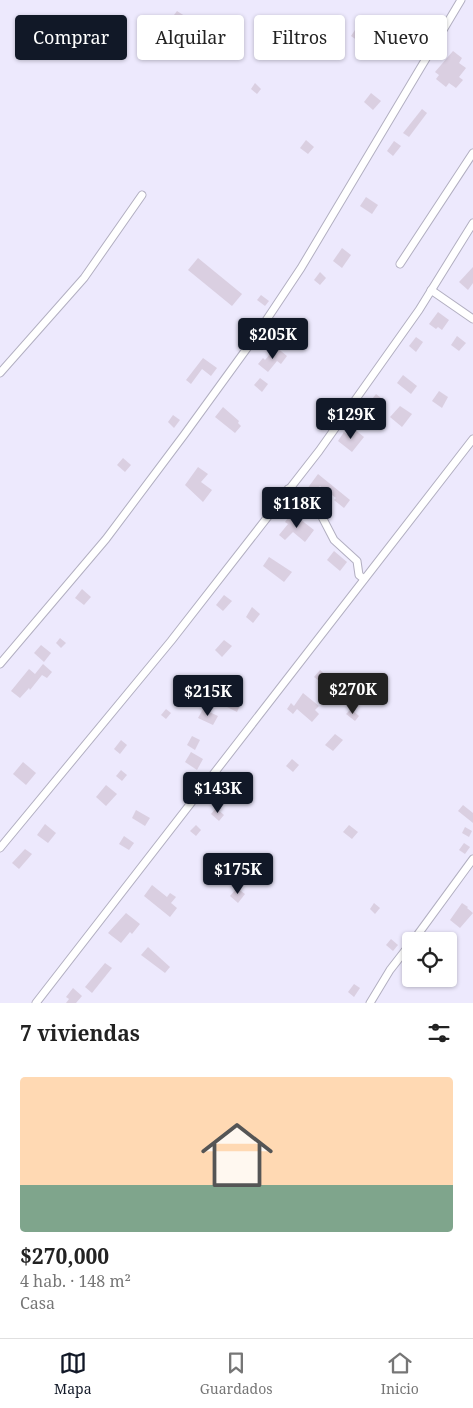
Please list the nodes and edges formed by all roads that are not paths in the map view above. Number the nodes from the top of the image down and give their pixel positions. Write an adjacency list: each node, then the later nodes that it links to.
1 (461, 0): 12 (street)
2 (473, 153): 5 (street)
3 (142, 195): 8 (street)
4 (473, 223): 6 (street)
5 (400, 264)
6 (431, 290): 7 (street); 10 (street)
7 (473, 318)
8 (0, 372)
9 (473, 439): 11 (street)
10 (288, 489): 11 (street); 13 (street)
11 (364, 579): 17 (street)
12 (0, 664)
13 (0, 848)
14 (473, 859): 15 (street)
15 (419, 932)
16 (402, 955): 18 (street)
17 (36, 1003)
18 (370, 1003)

